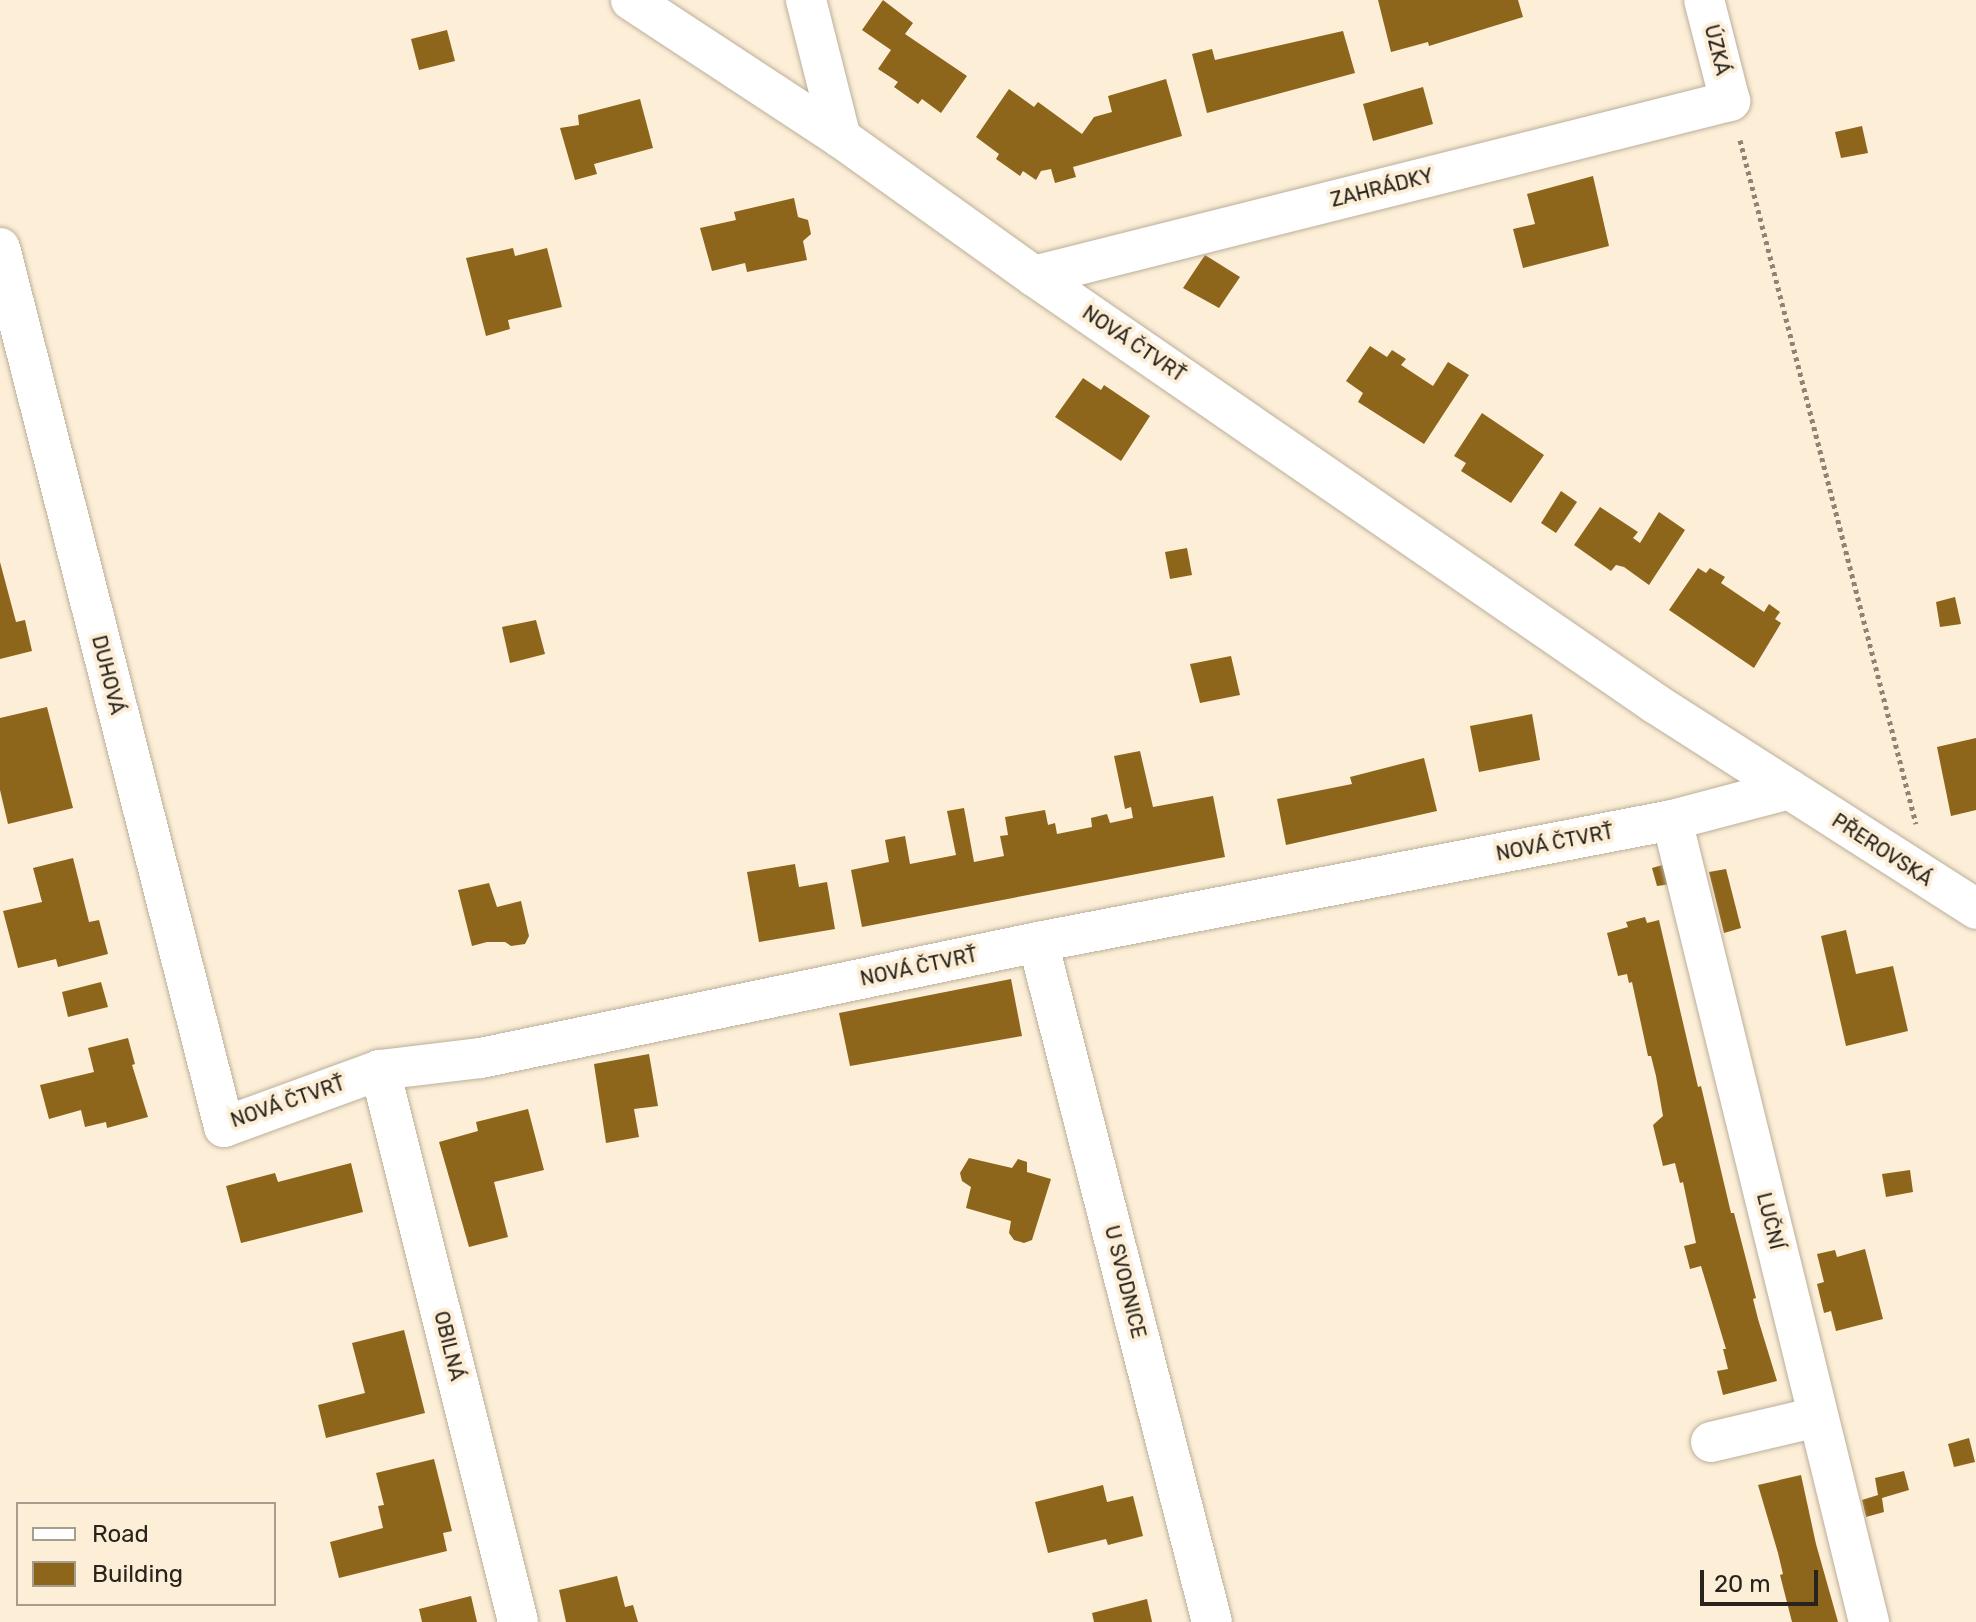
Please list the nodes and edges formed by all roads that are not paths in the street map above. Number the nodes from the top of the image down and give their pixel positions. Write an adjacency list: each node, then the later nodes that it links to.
1 (631, 0): 5 (street, NOVÁ ČTVRŤ)
2 (806, 0): 5 (street)
3 (1704, 0): 4 (street, ÚZKÁ)
4 (1730, 101): 7 (street, ZAHRÁDKY)
5 (841, 138): 7 (street, NOVÁ ČTVRŤ)
6 (0, 248): 13 (street, DUHOVÁ)
7 (1034, 276): 8 (street, NOVÁ ČTVRŤ)
8 (1789, 789): 9 (street, NOVÁ ČTVRŤ); 10 (street, PŘEROVSKÁ)
9 (1672, 820): 11 (street, NOVÁ ČTVRŤ); 14 (street, LUČNÍ)
10 (1976, 909)
11 (1038, 942): 12 (street, NOVÁ ČTVRŤ); 17 (street, U SVODNICE)
12 (380, 1070): 13 (street, NOVÁ ČTVRŤ); 16 (street, OBILNÁ)
13 (215, 1102)
14 (1817, 1417): 15 (street); 18 (street, LUČNÍ)
15 (1711, 1442)
16 (518, 1622)
17 (1212, 1622)
18 (1869, 1622)

